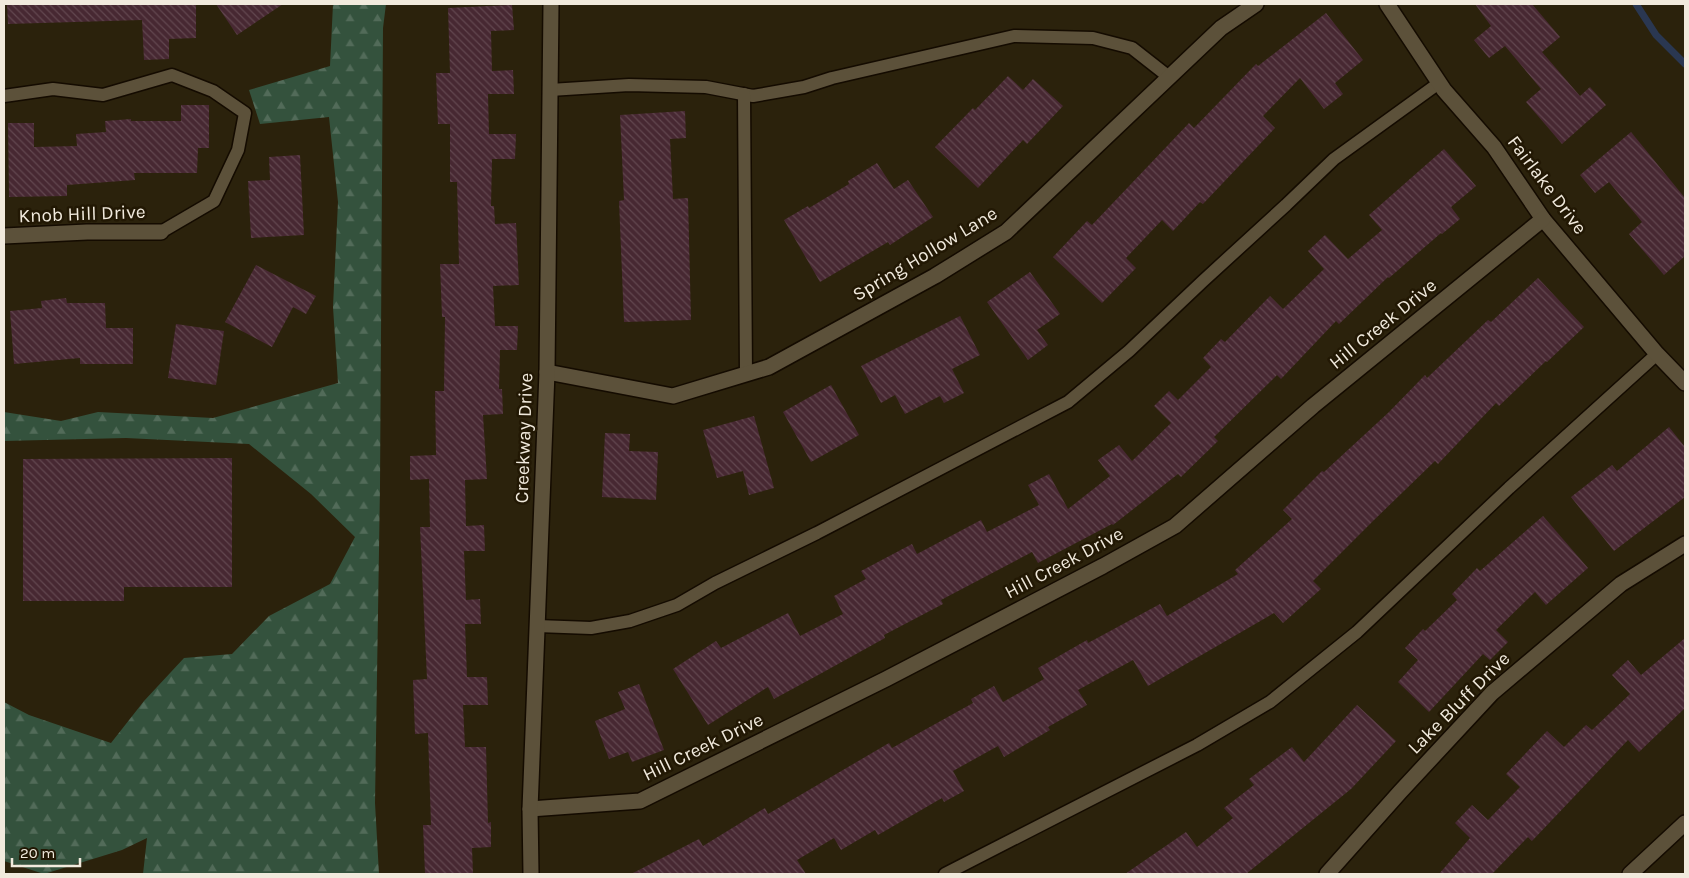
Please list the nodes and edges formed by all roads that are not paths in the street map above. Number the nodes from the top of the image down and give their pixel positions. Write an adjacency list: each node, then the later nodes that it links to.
1 (551, 4): 6 (street, Creekway Drive)
2 (1256, 4): 4 (street, Spring Hollow Lane)
3 (1387, 4): 5 (street, Fairlake Drive)
4 (1169, 77): 7 (lane); 14 (street, Spring Hollow Lane)
5 (1439, 83): 9 (street, Fairlake Drive); 17 (lane)
6 (550, 90): 7 (lane); 13 (street, Creekway Drive)
7 (744, 94): 14 (lane)
8 (4, 96): 10 (lane)
9 (1543, 218): 12 (street, Fairlake Drive); 18 (street, Hill Creek Drive)
10 (161, 232): 11 (street, Knob Hill Drive)
11 (4, 236)
12 (1658, 354): 15 (street, Fairlake Drive); 21 (lane)
13 (547, 372): 14 (street, Spring Hollow Lane); 17 (street, Creekway Drive)
14 (746, 374)
15 (1685, 383)
16 (1685, 544): 22 (street, Lake Bluff Drive)
17 (537, 626): 18 (street, Creekway Drive)
18 (530, 809): 20 (street, Creekway Drive)
19 (1685, 823): 23 (street)
20 (531, 874)
21 (945, 874)
22 (1327, 874)
23 (1630, 874)

